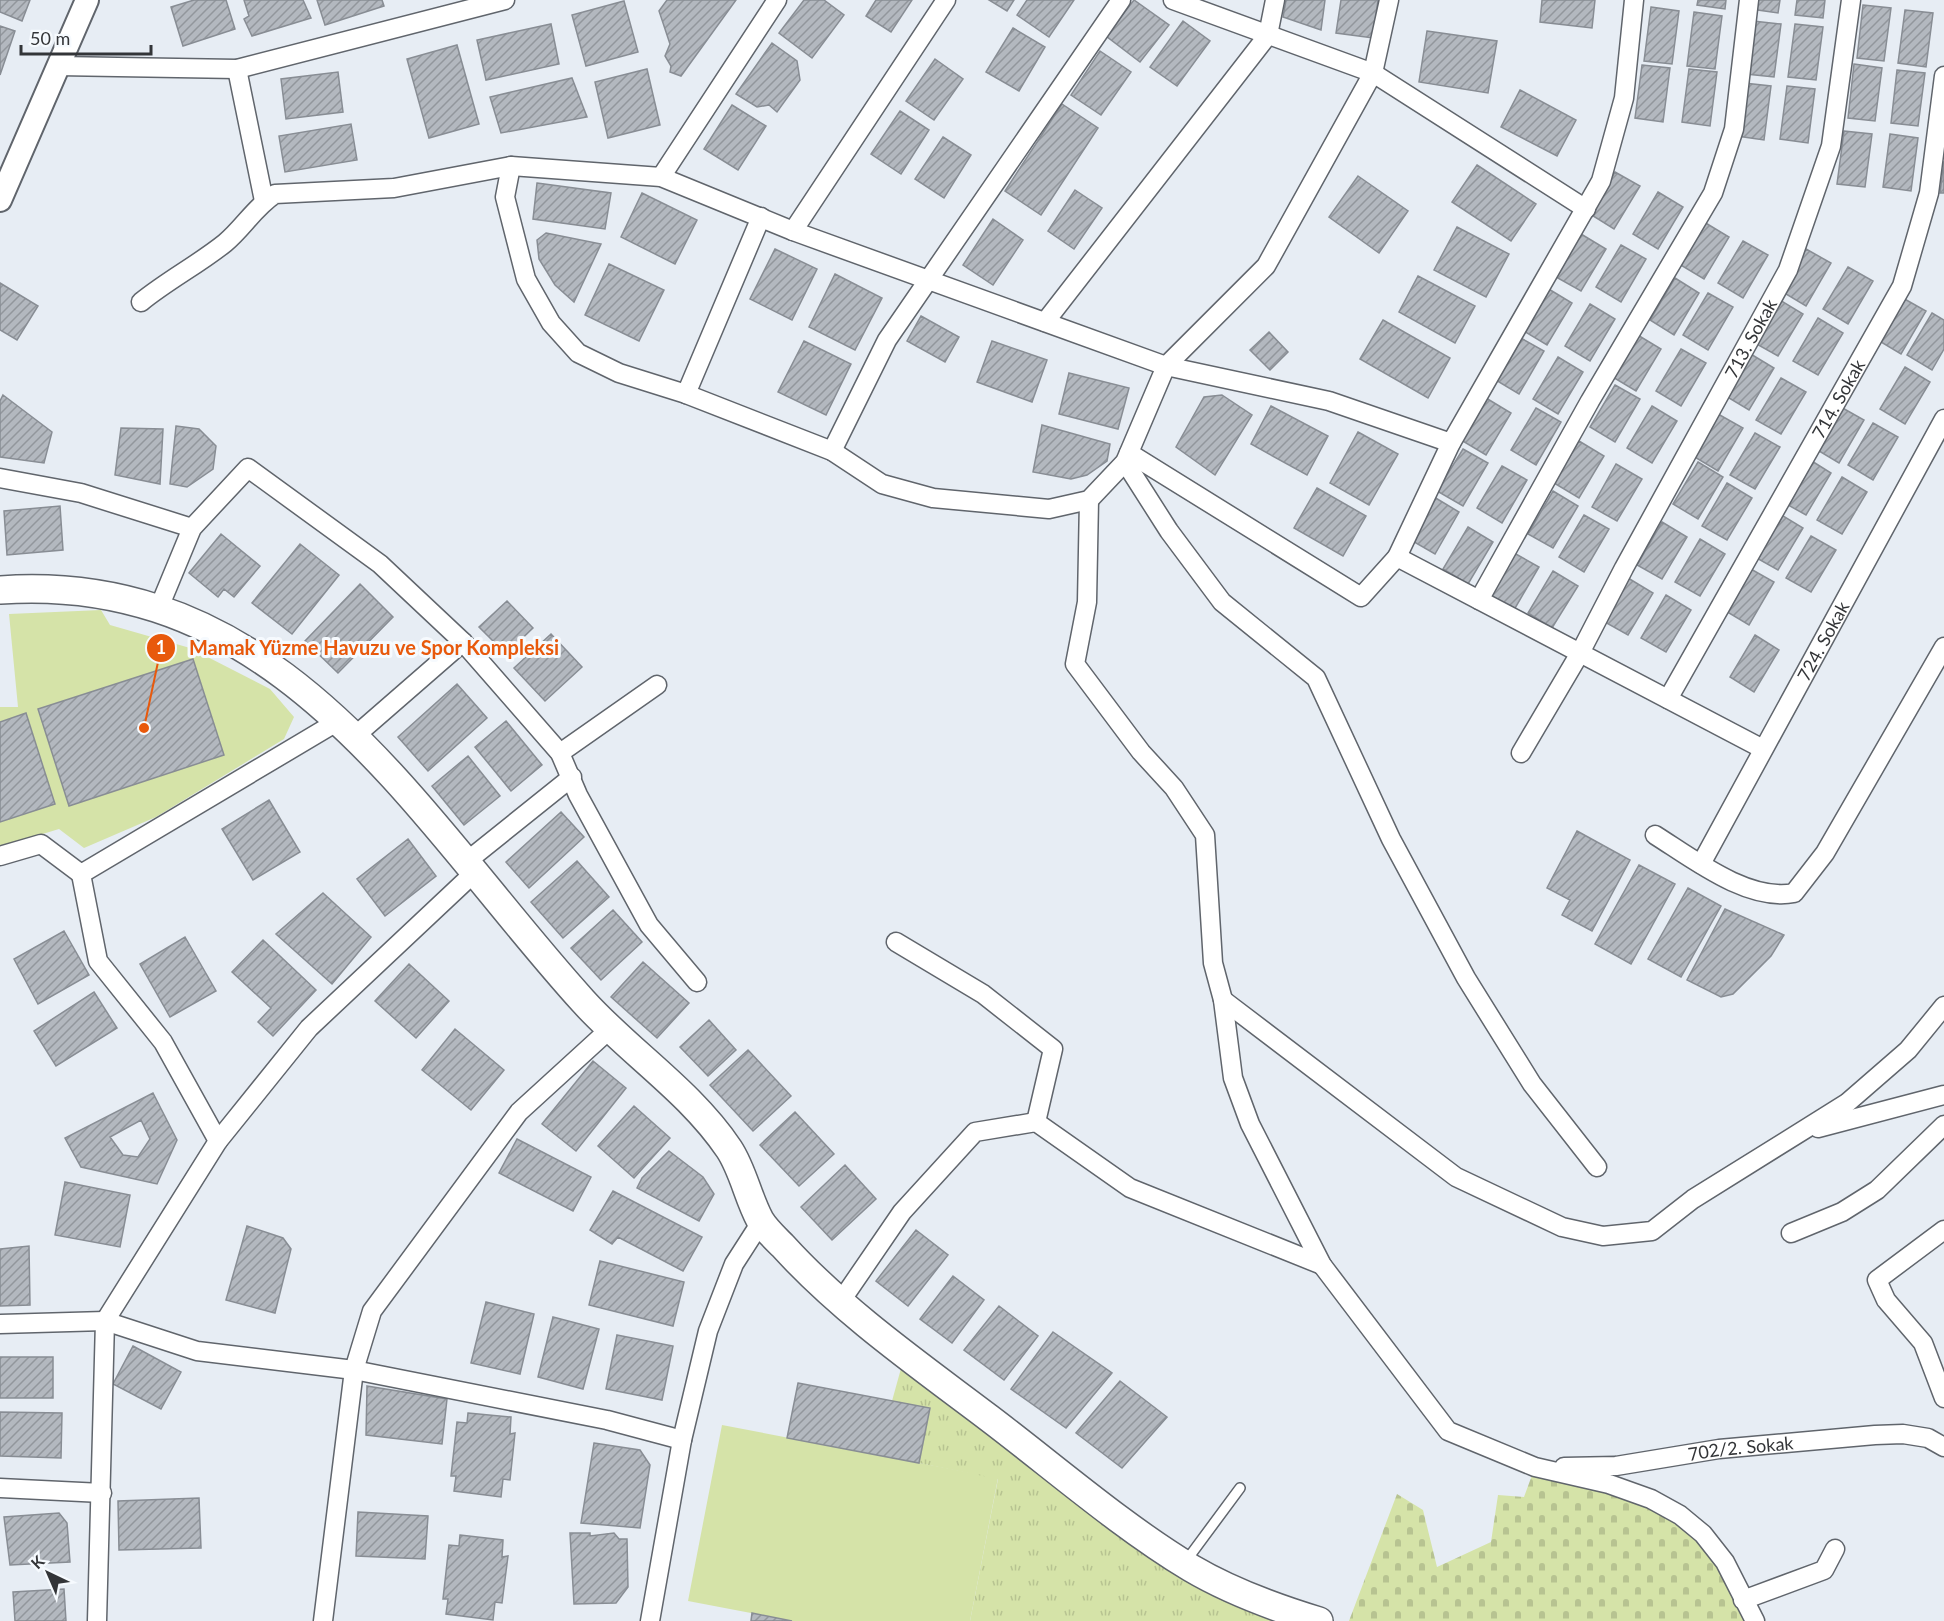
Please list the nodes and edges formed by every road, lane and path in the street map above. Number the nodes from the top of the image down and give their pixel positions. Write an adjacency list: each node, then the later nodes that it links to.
1 (87, 0): 14 (street)
2 (505, 0): 12 (street)
3 (777, 0): 19 (street)
4 (946, 0): 24 (street)
5 (1121, 0): 25 (street)
6 (1173, 0): 13 (street)
7 (1275, 0): 13 (street)
8 (1389, 0): 16 (street)
9 (1634, 0): 22 (street)
10 (1749, 0): 39 (street)
11 (1851, 0): 43 (street, 713. Sokak)
12 (484, 2): 15 (street)
13 (1268, 35): 16 (street); 27 (street)
14 (58, 66): 15 (street); 20 (street)
15 (237, 69): 21 (street)
16 (1373, 73): 22 (street); 28 (street)
17 (1944, 76): 45 (street, 714. Sokak)
18 (512, 166): 19 (street); 21 (street); 29 (street)
19 (661, 177): 23 (street)
20 (0, 200)
21 (264, 201): 26 (street)
22 (1586, 209): 31 (street)
23 (761, 218): 24 (street); 29 (street)
24 (793, 231): 25 (street)
25 (929, 279): 27 (street); 32 (street)
26 (141, 302)
27 (1045, 322): 28 (street)
28 (1166, 366): 31 (street); 33 (street)
29 (686, 394): 32 (street)
30 (1944, 419): 47 (street, 724. Sokak)
31 (1450, 443): 37 (street)
32 (832, 450): 35 (street)
33 (1127, 458): 35 (street); 37 (street); 66 (street)
34 (0, 478): 36 (street)
35 (1089, 500): 58 (street)
36 (192, 528): 40 (street); 41 (street)
37 (1397, 557): 39 (street)
38 (0, 590): 40 (main road)
39 (1479, 600): 43 (street)
40 (158, 610): 46 (main road)
41 (463, 642): 46 (street); 48 (street)
42 (1944, 647): 53 (street)
43 (1580, 653): 45 (street); 49 (street, 713. Sokak)
44 (657, 685): 48 (street)
45 (1668, 699): 47 (street)
46 (347, 728): 54 (main road); 55 (street)
47 (1763, 749): 53 (street, 724. Sokak)
48 (560, 753): 50 (street)
49 (1521, 753)
50 (572, 777): 54 (street); 57 (street)
51 (1655, 836): 53 (street)
52 (0, 856): 55 (street)
53 (1701, 864)
54 (471, 867): 60 (main road); 65 (street)
55 (81, 874): 65 (street)
56 (896, 942): 62 (street)
57 (697, 982)
58 (1223, 1000): 64 (street); 70 (street)
59 (1944, 1006): 64 (street)
60 (611, 1028): 67 (main road); 74 (street)
61 (1944, 1095): 64 (street)
62 (1036, 1122): 70 (street); 71 (street)
63 (1944, 1125): 69 (street)
64 (1801, 1133)
65 (218, 1141): 72 (street)
66 (1597, 1167)
67 (761, 1222): 71 (main road); 76 (street)
68 (1944, 1230): 75 (street)
69 (1791, 1233)
70 (1322, 1265): 78 (street)
71 (841, 1301): 83 (main road)
72 (105, 1321): 73 (street); 74 (street); 81 (street)
73 (0, 1324)
74 (354, 1370): 76 (street); 86 (street)
75 (1944, 1398)
76 (682, 1440): 87 (street)
77 (1944, 1447): 78 (street, 702/2. Sokak)
78 (1535, 1467): 84 (street)
79 (0, 1488): 81 (street)
80 (1240, 1488): 83 (lane)
81 (102, 1493): 85 (street)
82 (1835, 1549): 84 (street)
83 (1184, 1563): 88 (main road)
84 (1743, 1600): 89 (street)
85 (98, 1621)
86 (322, 1621)
87 (650, 1621)
88 (1319, 1621)
89 (1755, 1621)

